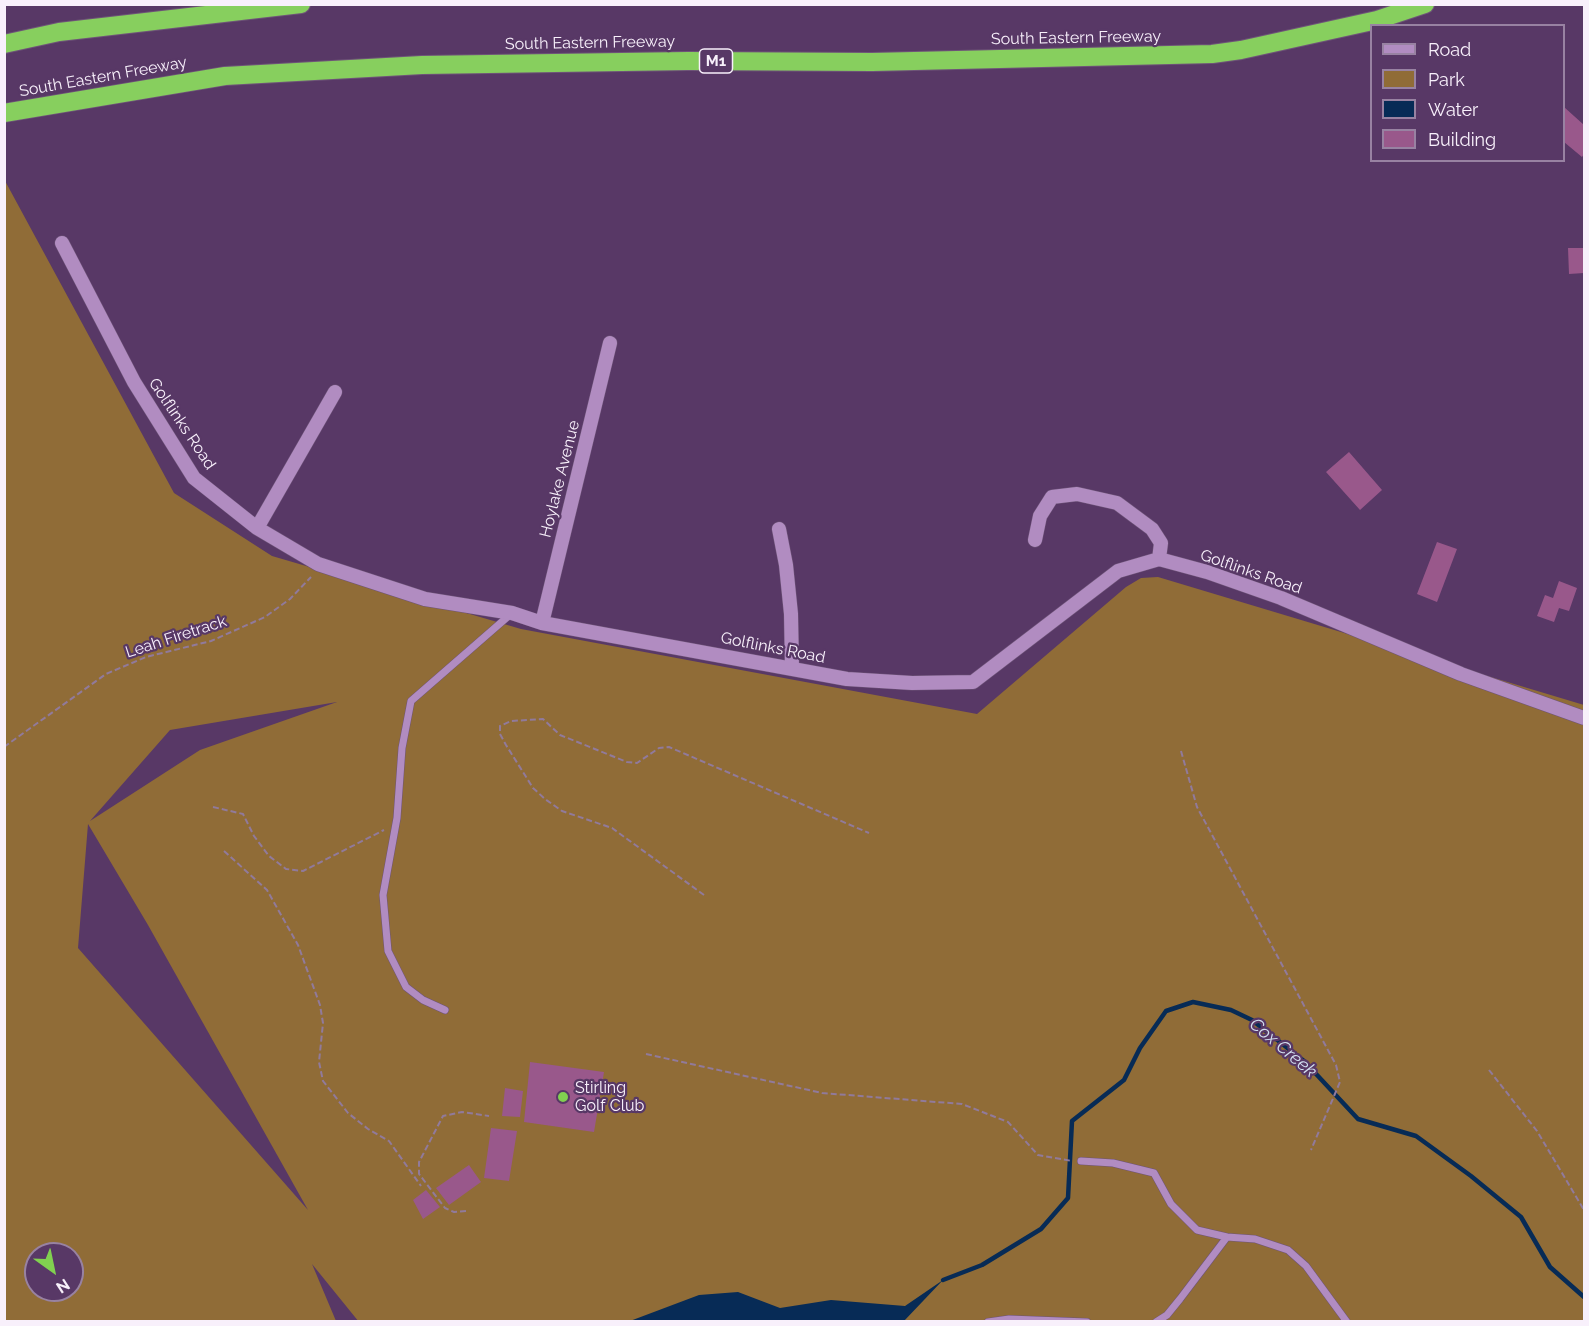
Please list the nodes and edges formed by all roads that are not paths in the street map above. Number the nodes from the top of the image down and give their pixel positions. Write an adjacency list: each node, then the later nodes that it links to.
1 (301, 4): 3 (highway)
2 (1425, 4): 4 (highway, South Eastern Freeway / M1)
3 (4, 44)
4 (4, 113)
5 (62, 243): 8 (street, Golflinks Road)
6 (610, 343): 13 (street, Hoylake Avenue)
7 (335, 392): 8 (street)
8 (257, 528): 12 (street, Golflinks Road)
9 (779, 529): 14 (street)
10 (1035, 540): 11 (street)
11 (1159, 559): 14 (street, Golflinks Road); 15 (street, Golflinks Road)
12 (512, 614): 13 (street, Golflinks Road); 16 (lane)
13 (542, 623): 14 (street, Golflinks Road)
14 (792, 667)
15 (1584, 717)
16 (445, 1010)
17 (1081, 1161): 18 (lane)
18 (1227, 1237): 21 (lane); 22 (lane)
19 (988, 1322): 20 (lane)
20 (1087, 1322)
21 (1156, 1322)
22 (1347, 1322)

